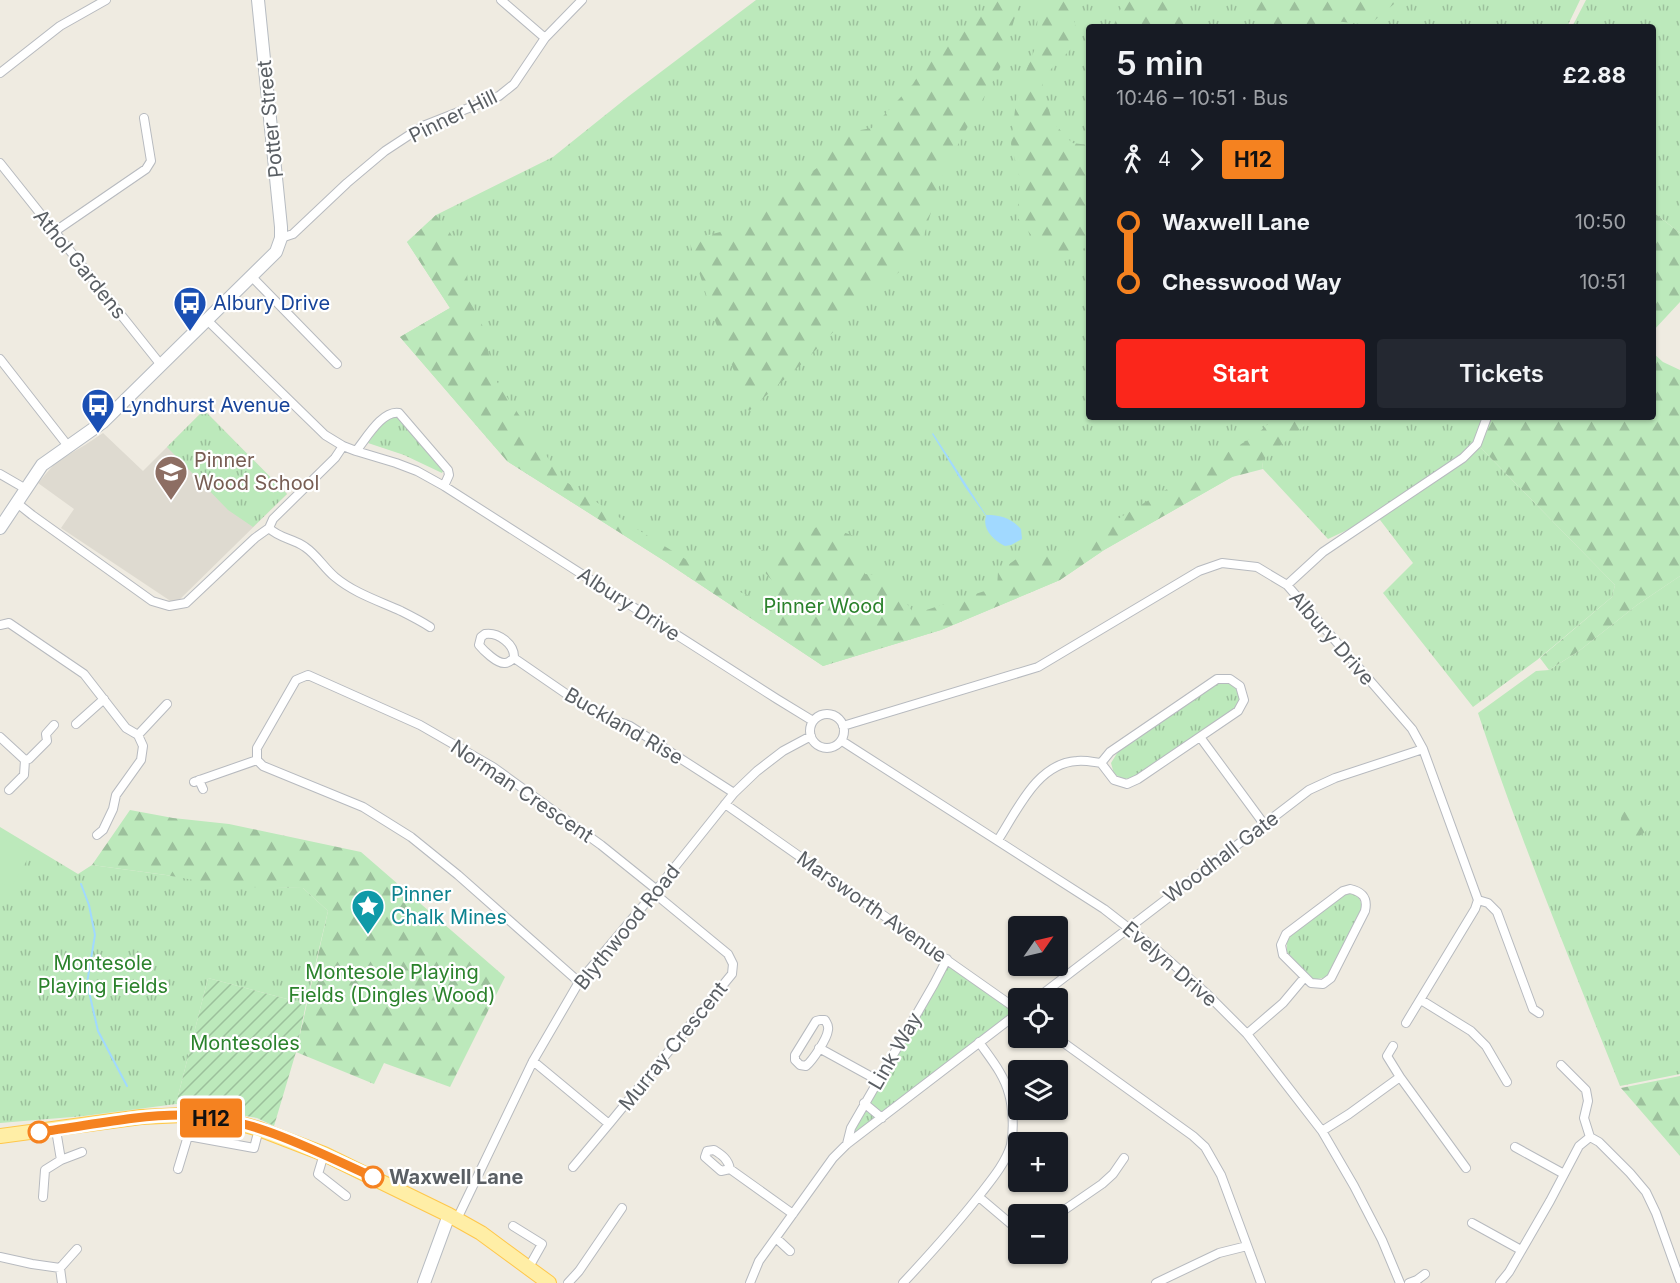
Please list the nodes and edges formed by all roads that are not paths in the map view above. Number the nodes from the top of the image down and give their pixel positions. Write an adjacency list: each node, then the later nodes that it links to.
1 (106, 0): 6 (street)
2 (258, 0): 10 (street, Potter Street)
3 (501, 0): 5 (street)
4 (582, 0): 5 (street, Pinner Hill)
5 (545, 38): 10 (street, Pinner Hill)
6 (0, 73)
7 (144, 118): 9 (street)
8 (0, 163): 9 (street, Athol Gardens)
9 (54, 231): 15 (street, Athol Gardens)
10 (281, 238): 11 (street)
11 (252, 277): 12 (street); 14 (street)
12 (207, 320): 15 (street); 18 (street, Albury Drive)
13 (0, 360): 17 (street)
14 (337, 364)
15 (161, 365): 17 (street)
16 (1486, 420): 26 (street)
17 (68, 446): 22 (street)
18 (343, 446): 19 (street, Albury Drive); 25 (street)
19 (356, 452): 21 (street, Albury Drive); 21 (street)
20 (0, 474): 22 (street)
21 (444, 486): 32 (street, Albury Drive)
22 (26, 489): 23 (street)
23 (16, 503): 24 (street); 25 (street)
24 (0, 528)
25 (268, 528): 28 (street)
26 (1287, 585): 35 (street, Albury Drive); 41 (street, Albury Drive)
27 (0, 626): 30 (street)
28 (430, 627)
29 (514, 658): 47 (street, Buckland Rise)
30 (104, 699): 33 (street); 36 (street)
31 (167, 704): 36 (street)
32 (813, 721): 35 (street); 37 (street)
33 (76, 724)
34 (54, 725): 42 (street)
35 (843, 726): 40 (street)
36 (138, 735): 50 (street)
37 (811, 736): 40 (street); 47 (street, Blythwood Road)
38 (1200, 736): 44 (street); 44 (street); 49 (street)
39 (0, 737): 42 (street)
40 (842, 741): 51 (street, Evelyn Drive)
41 (1423, 749): 49 (street, Woodhall Gate); 53 (street, Albury Drive)
42 (25, 760): 46 (street)
43 (257, 760): 45 (street); 52 (street, Norman Crescent); 57 (street)
44 (1101, 763): 51 (street)
45 (199, 784)
46 (9, 790)
47 (734, 793): 48 (street, Blythwood Road)
48 (725, 804): 52 (street, Blythwood Road); 55 (street, Marsworth Avenue)
49 (1264, 824): 54 (street, Woodhall Gate)
50 (97, 835)
51 (998, 840): 54 (street, Evelyn Drive)
52 (656, 891): 57 (street, Blythwood Road); 76 (street, Murray Crescent)
53 (1478, 900): 59 (street); 61 (street)
54 (1129, 927): 58 (street, Woodhall Gate); 64 (street, Evelyn Drive)
55 (946, 959): 60 (street, Marsworth Avenue); 72 (street, Link Way)
56 (1304, 978): 56 (street); 64 (street)
57 (579, 982): 69 (street, Blythwood Road)
58 (1050, 988)
59 (1421, 1000): 63 (street); 73 (street)
60 (1008, 1005)
61 (1539, 1013)
62 (1008, 1020): 65 (street)
63 (1406, 1023)
64 (1247, 1034): 79 (street, Evelyn Drive)
65 (979, 1042): 75 (street); 95 (street)
66 (1068, 1046): 104 (street)
67 (1393, 1046): 71 (street)
68 (819, 1048): 68 (street); 72 (street)
69 (533, 1061): 76 (street, Murray Crescent); 99 (street, Blythwood Road)
70 (1561, 1065): 81 (street)
71 (1400, 1077): 79 (street); 89 (street)
72 (879, 1081): 74 (street, Link Way)
73 (1508, 1082)
74 (864, 1103): 75 (street); 82 (street, Link Way)
75 (882, 1118): 82 (street)
76 (609, 1124): 88 (street, Murray Crescent)
77 (259, 1128): 78 (main road); 85 (main road); 90 (street)
78 (56, 1130): 80 (main road); 87 (street)
79 (1322, 1131): 121 (street, Evelyn Drive)
80 (0, 1136)
81 (1590, 1137): 92 (street); 112 (street)
82 (847, 1144): 98 (street)
83 (1515, 1147): 92 (street)
84 (82, 1152): 87 (street)
85 (324, 1154): 93 (street); 99 (main road)
86 (1124, 1158): 97 (street)
87 (62, 1160): 94 (street)
88 (573, 1167)
89 (1466, 1168)
90 (178, 1169)
91 (730, 1169): 98 (street)
92 (1564, 1174): 106 (street)
93 (346, 1196)
94 (43, 1197)
95 (978, 1197): 100 (street); 118 (street)
96 (622, 1208): 116 (street)
97 (1068, 1208)
98 (793, 1214): 103 (street)
99 (453, 1217): 109 (main road); 114 (street)
100 (1008, 1222)
101 (1472, 1223): 106 (street)
102 (513, 1226): 109 (street)
103 (776, 1238): 107 (street); 117 (street)
104 (1247, 1246): 119 (street); 120 (street)
105 (77, 1249): 110 (street)
106 (1521, 1250): 123 (street)
107 (790, 1251)
108 (0, 1257): 110 (street)
109 (529, 1267): 115 (main road)
110 (60, 1268): 113 (street)
111 (1425, 1274): 122 (street)
112 (1680, 1280)
113 (62, 1283)
114 (424, 1283)
115 (549, 1283)
116 (568, 1283)
117 (750, 1283)
118 (903, 1283)
119 (1156, 1283)
120 (1261, 1283)
121 (1401, 1283)
122 (1409, 1283)
123 (1500, 1283)

